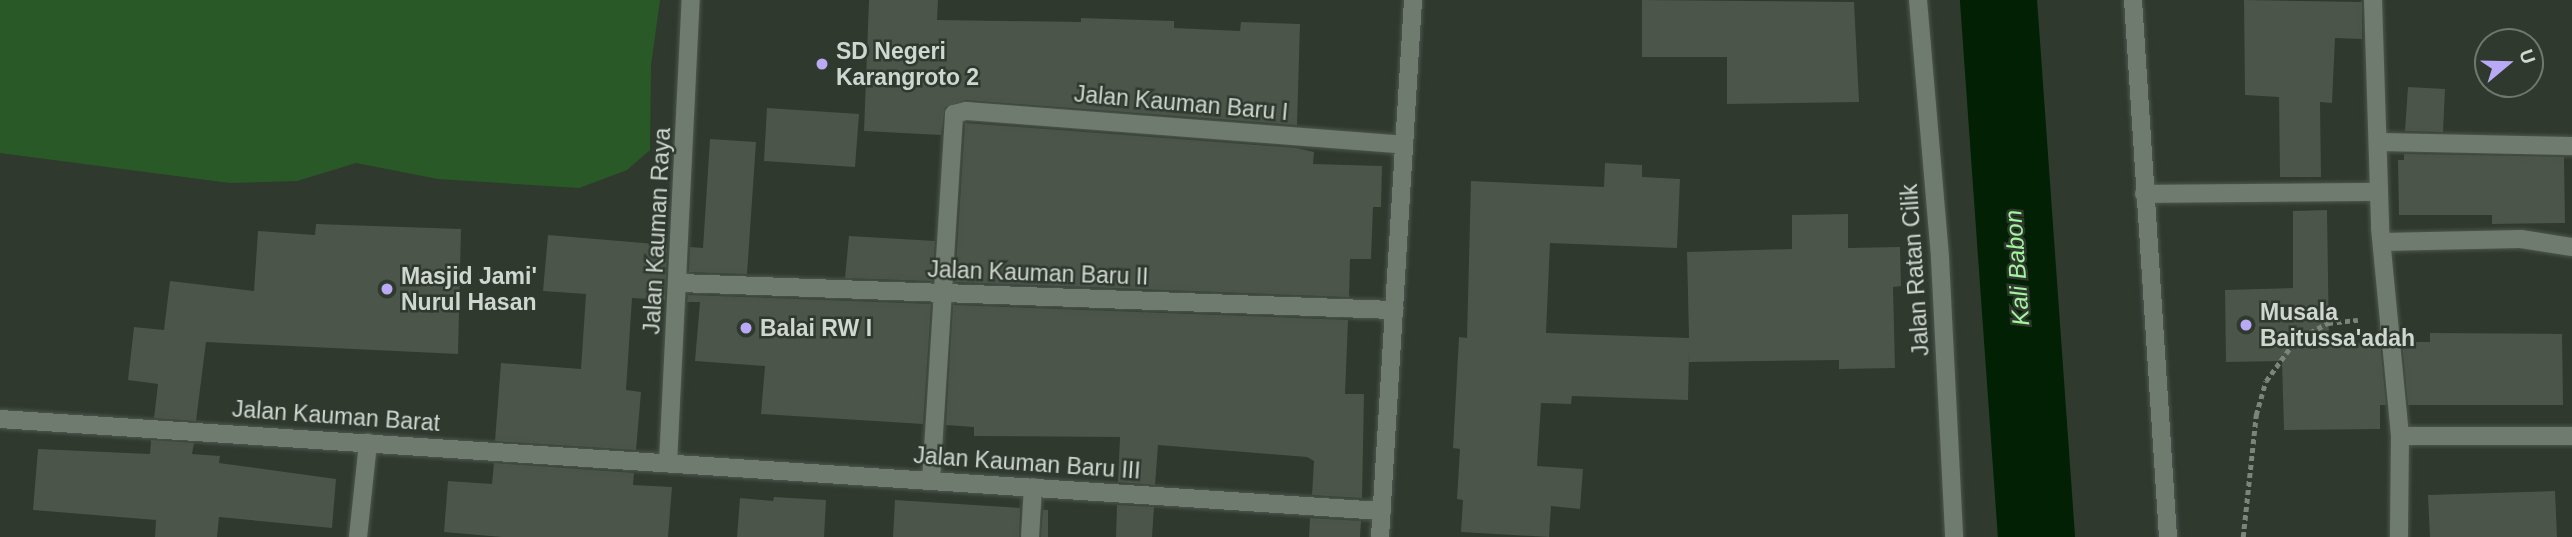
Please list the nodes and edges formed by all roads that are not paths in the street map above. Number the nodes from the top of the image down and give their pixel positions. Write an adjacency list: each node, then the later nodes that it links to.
1 (691, 0): 13 (street, Jalan Kauman Raya)
2 (1413, 0): 7 (street)
3 (1917, 0): 27 (street, Jalan Ratan Cilik)
4 (2133, 0): 10 (street)
5 (2373, 0): 6 (street)
6 (2378, 142): 8 (street); 9 (street)
7 (1404, 145): 14 (street, Jalan Kauman Baru I); 15 (street)
8 (2572, 146)
9 (2379, 192): 10 (street); 11 (street)
10 (2144, 194): 28 (street)
11 (2382, 242): 12 (street); 17 (street)
12 (2572, 247)
13 (680, 283): 14 (street, Jalan Kauman Baru II); 20 (street, Jalan Kauman Raya)
14 (942, 293): 15 (street, Jalan Kauman Baru II); 21 (street)
15 (1394, 310): 23 (street)
16 (0, 419): 19 (street, Jalan Kauman Barat)
17 (2400, 436): 18 (street); 29 (street)
18 (2572, 436)
19 (368, 443): 20 (street, Jalan Kauman Barat); 24 (street)
20 (668, 463): 21 (street, Jalan Kauman Baru III)
21 (931, 481): 22 (street, Jalan Kauman Baru III)
22 (1033, 487): 23 (street, Jalan Kauman Baru III); 25 (street)
23 (1382, 511): 26 (street)
24 (358, 537)
25 (1030, 537)
26 (1380, 537)
27 (1954, 537)
28 (2168, 537)
29 (2399, 537)

